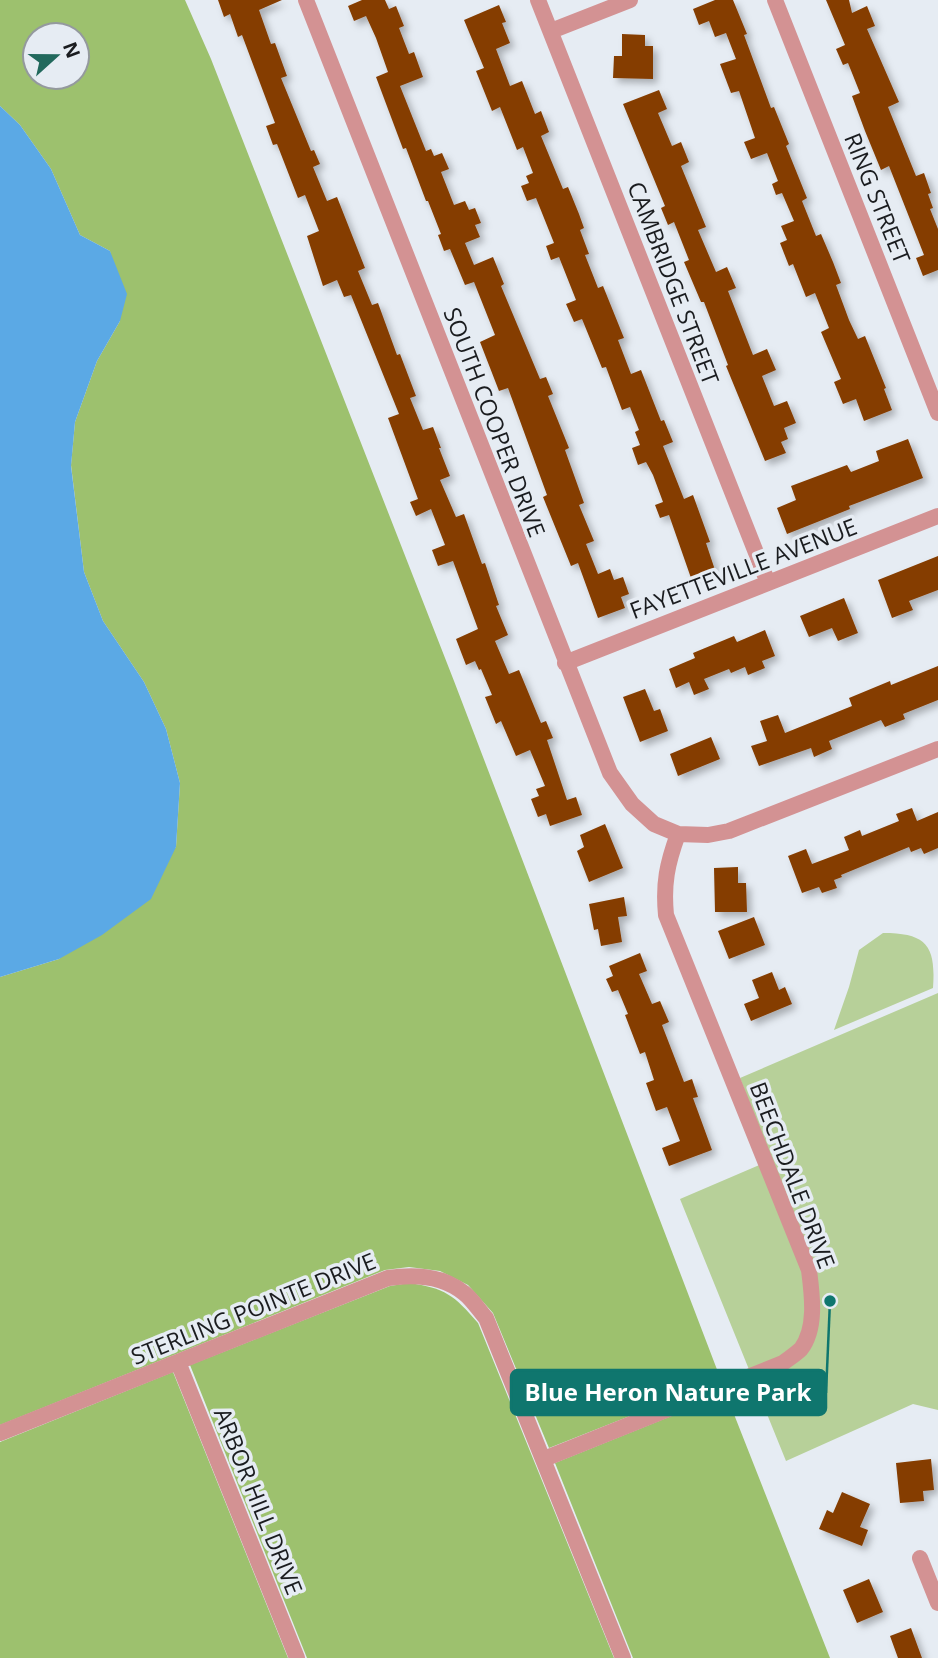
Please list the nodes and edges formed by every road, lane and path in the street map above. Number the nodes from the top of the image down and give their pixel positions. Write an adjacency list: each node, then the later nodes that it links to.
1 (306, 0): 9 (street, SOUTH COOPER DRIVE)
2 (538, 0): 5 (street, CAMBRIDGE STREET)
3 (630, 0): 5 (street)
4 (775, 0): 6 (street, RING STREET)
5 (551, 31): 8 (street, CAMBRIDGE STREET)
6 (938, 412)
7 (938, 516): 8 (street, FAYETTEVILLE AVENUE)
8 (768, 583): 9 (street, FAYETTEVILLE AVENUE)
9 (565, 663): 11 (street, SOUTH COOPER DRIVE)
10 (938, 749): 11 (street)
11 (678, 834): 14 (street, BEECHDALE DRIVE)
12 (178, 1362): 13 (street, STERLING POINTE DRIVE); 14 (street, STERLING POINTE DRIVE); 17 (street, ARBOR HILL DRIVE)
13 (0, 1433)
14 (544, 1459): 18 (street, STERLING POINTE DRIVE)
15 (920, 1558): 16 (street)
16 (938, 1603)
17 (297, 1658)
18 (623, 1658)

